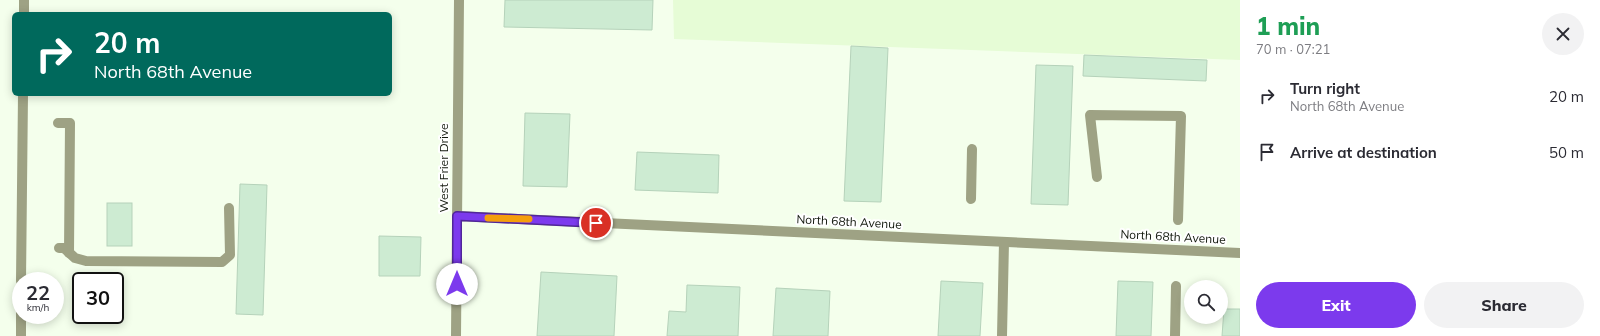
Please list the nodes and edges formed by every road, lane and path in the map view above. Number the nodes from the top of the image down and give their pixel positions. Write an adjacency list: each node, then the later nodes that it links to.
1 (24, 0): 3 (street)
2 (459, 0): 10 (street, West Frier Drive)
3 (24, 12)
4 (23, 96): 16 (street)
5 (58, 123): 14 (street)
6 (972, 149): 8 (street)
7 (1097, 177): 11 (street)
8 (971, 199)
9 (229, 208): 14 (street)
10 (457, 216): 12 (street, North 68th Avenue); 20 (street, West Frier Drive)
11 (1178, 220)
12 (1004, 242): 15 (street, North 68th Avenue); 21 (street)
13 (59, 248): 14 (street)
14 (69, 253)
15 (1240, 253)
16 (21, 272)
17 (1176, 286): 22 (street)
18 (21, 324): 19 (street)
19 (21, 336)
20 (456, 336)
21 (1002, 336)
22 (1175, 336)

